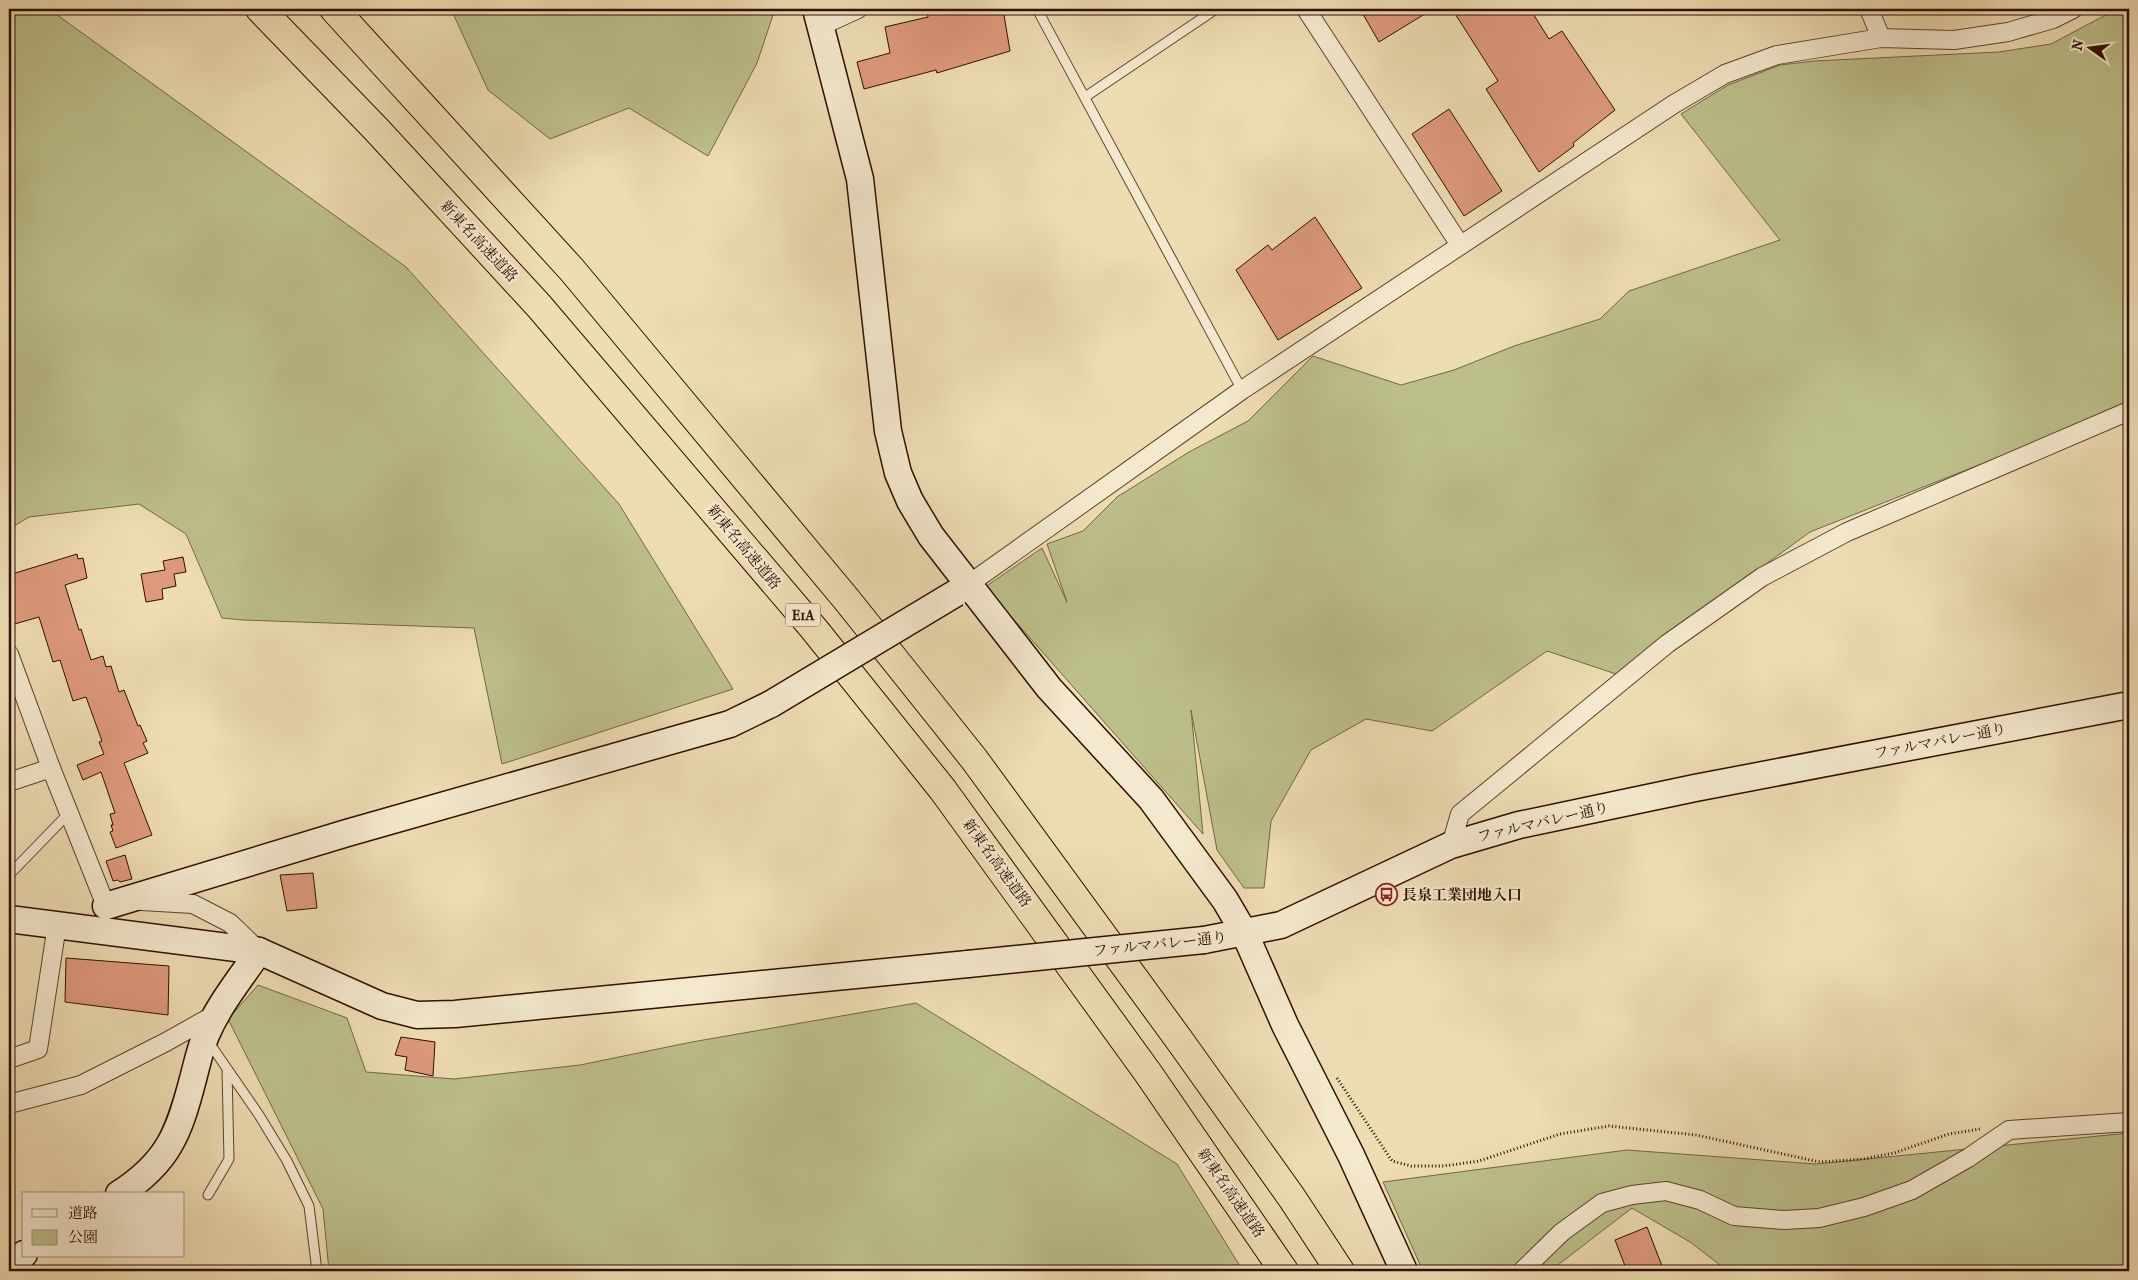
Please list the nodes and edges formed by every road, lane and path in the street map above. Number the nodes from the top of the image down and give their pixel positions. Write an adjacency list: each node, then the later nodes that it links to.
1 (260, 9): 42 (highway, 新東名高速道路 / E1A)
2 (334, 9): 43 (highway, E1A)
3 (1037, 9): 11 (lane)
4 (1216, 9): 11 (lane)
5 (1306, 9): 12 (street)
6 (1869, 9): 10 (street)
7 (2073, 9): 10 (street)
8 (853, 10): 9 (street)
9 (819, 18): 15 (street)
10 (1881, 38): 12 (street)
11 (1085, 97): 13 (lane)
12 (1460, 245): 13 (street)
13 (1242, 390): 15 (street)
14 (2129, 411): 21 (street)
15 (963, 589): 23 (street, bridge); 27 (street)
16 (9, 654): 18 (street)
17 (2129, 705): 21 (street, ファルマバレー通り)
18 (51, 768): 19 (street); 20 (street)
19 (9, 782)
20 (69, 813): 22 (lane); 23 (street)
21 (1451, 845): 27 (street, ファルマバレー通り)
22 (9, 875)
23 (106, 906): 26 (street); 28 (street)
24 (9, 919): 25 (street, ファルマバレー通り)
25 (57, 924): 26 (street, ファルマバレー通り); 31 (street)
26 (114, 931): 28 (street, ファルマバレー通り)
27 (1245, 934): 28 (street, ファルマバレー通り, bridge); 44 (street)
28 (260, 951): 29 (street)
29 (216, 1013): 30 (street); 34 (street)
30 (205, 1036): 32 (lane); 37 (street)
31 (9, 1059)
32 (227, 1070): 38 (lane); 41 (lane)
33 (1333, 1071): 36 (path)
34 (9, 1104)
35 (2129, 1122): 36 (street)
36 (2009, 1130): 45 (street)
37 (122, 1192)
38 (208, 1195)
39 (22, 1256): 40 (street)
40 (9, 1268)
41 (317, 1271)
42 (1284, 1271)
43 (1340, 1271)
44 (1404, 1271)
45 (1522, 1271)

